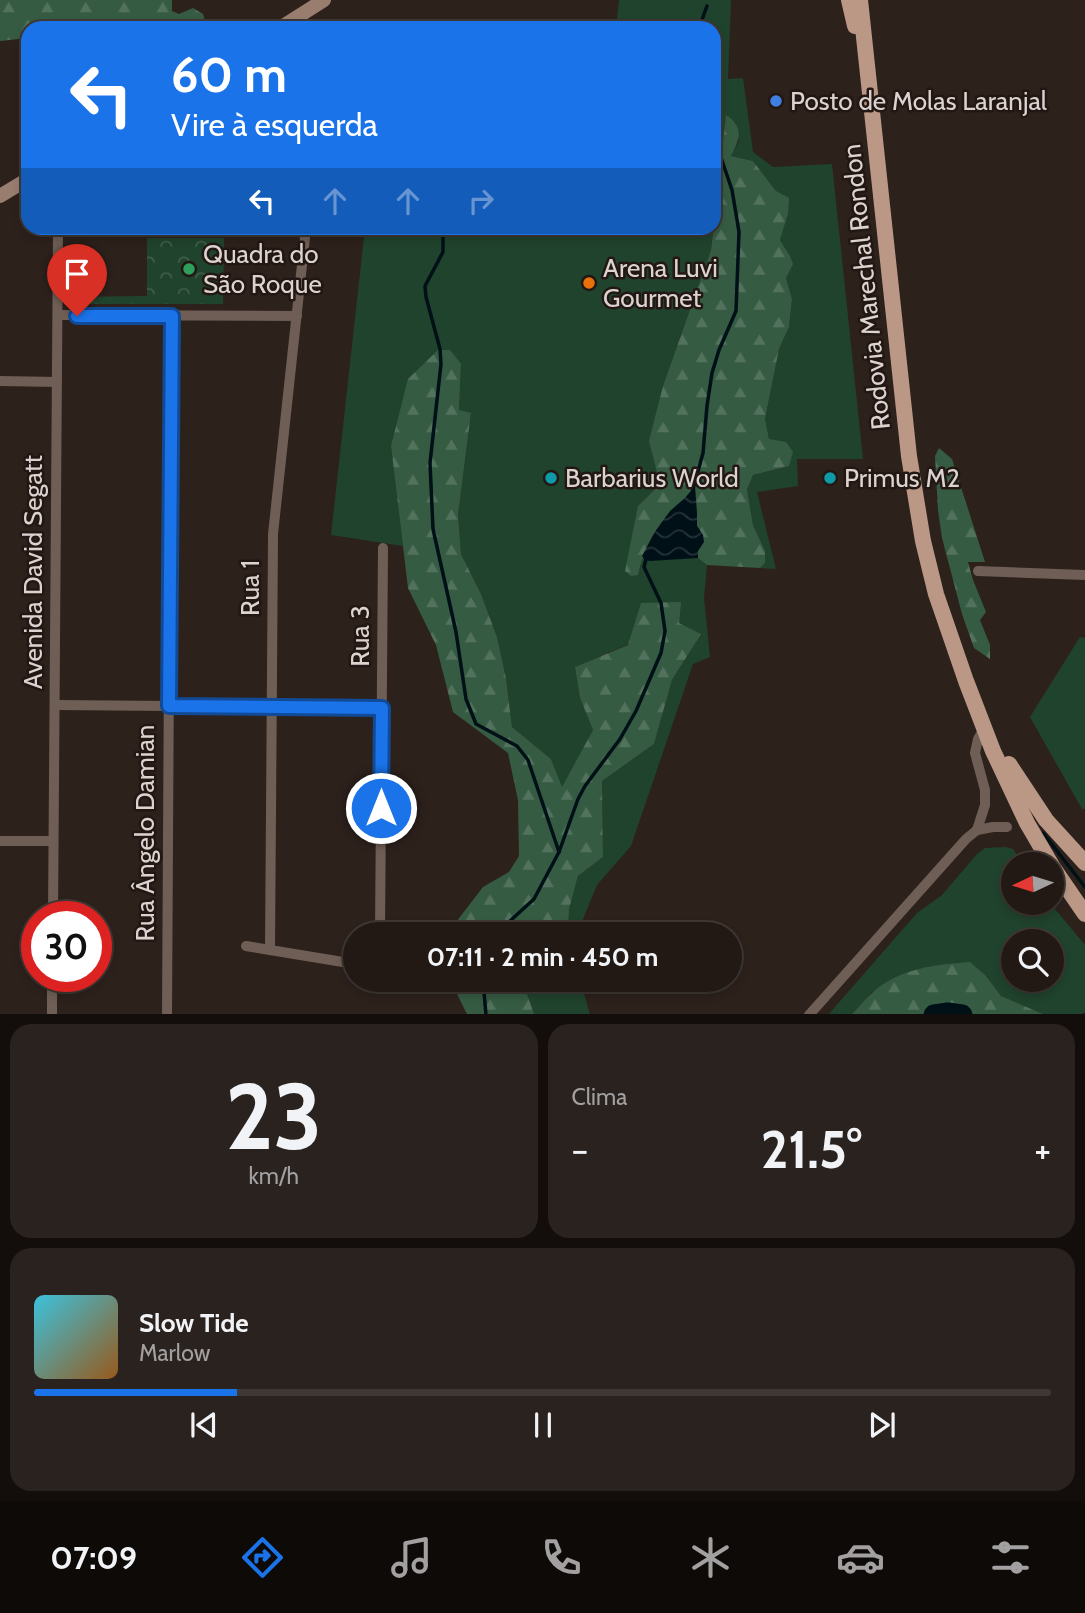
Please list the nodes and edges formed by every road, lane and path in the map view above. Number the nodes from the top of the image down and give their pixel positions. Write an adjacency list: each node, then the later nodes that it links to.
1 (324, 0): 5 (main road)
2 (849, 0): 6 (main road)
3 (860, 0): 6 (main road, Rodovia Marechal Rondon)
4 (870, 0): 6 (main road)
5 (291, 21)
6 (870, 89): 23 (main road, Rodovia Marechal Rondon)
7 (21, 183): 8 (main road)
8 (0, 196)
9 (58, 235): 11 (street, Avenida David Segatt)
10 (305, 235): 13 (street, Rua 1)
11 (58, 315): 12 (street); 15 (street, Avenida David Segatt)
12 (172, 316): 13 (street); 20 (street, Rua Ângelo Damian)
13 (297, 316): 21 (street, Rua 1)
14 (0, 382): 15 (street)
15 (57, 382): 19 (street, Avenida David Segatt)
16 (383, 548): 22 (street, Rua 3)
17 (978, 571): 18 (street)
18 (1085, 575)
19 (55, 705): 20 (street); 27 (street, Avenida David Segatt)
20 (169, 706): 21 (street); 39 (street, Rua Ângelo Damian)
21 (272, 707): 22 (street); 35 (street, Rua 1)
22 (382, 708): 33 (street, Rua 3)
23 (985, 727): 25 (street); 28 (main road, Rodovia Marechal Rondon); 29 (main road, Rodovia Marechal Rondon)
24 (1007, 827): 25 (street)
25 (977, 830): 40 (street)
26 (0, 841): 27 (street)
27 (53, 841): 31 (street, Avenida David Segatt)
28 (1044, 852)
29 (1085, 863)
30 (1064, 884): 32 (main road, Rodovia Marechal Rondon)
31 (53, 901)
32 (1085, 914)
33 (380, 922)
34 (246, 946): 35 (street)
35 (270, 950): 36 (street)
36 (343, 962)
37 (52, 992): 38 (street)
38 (52, 1014)
39 (167, 1014)
40 (809, 1014)

